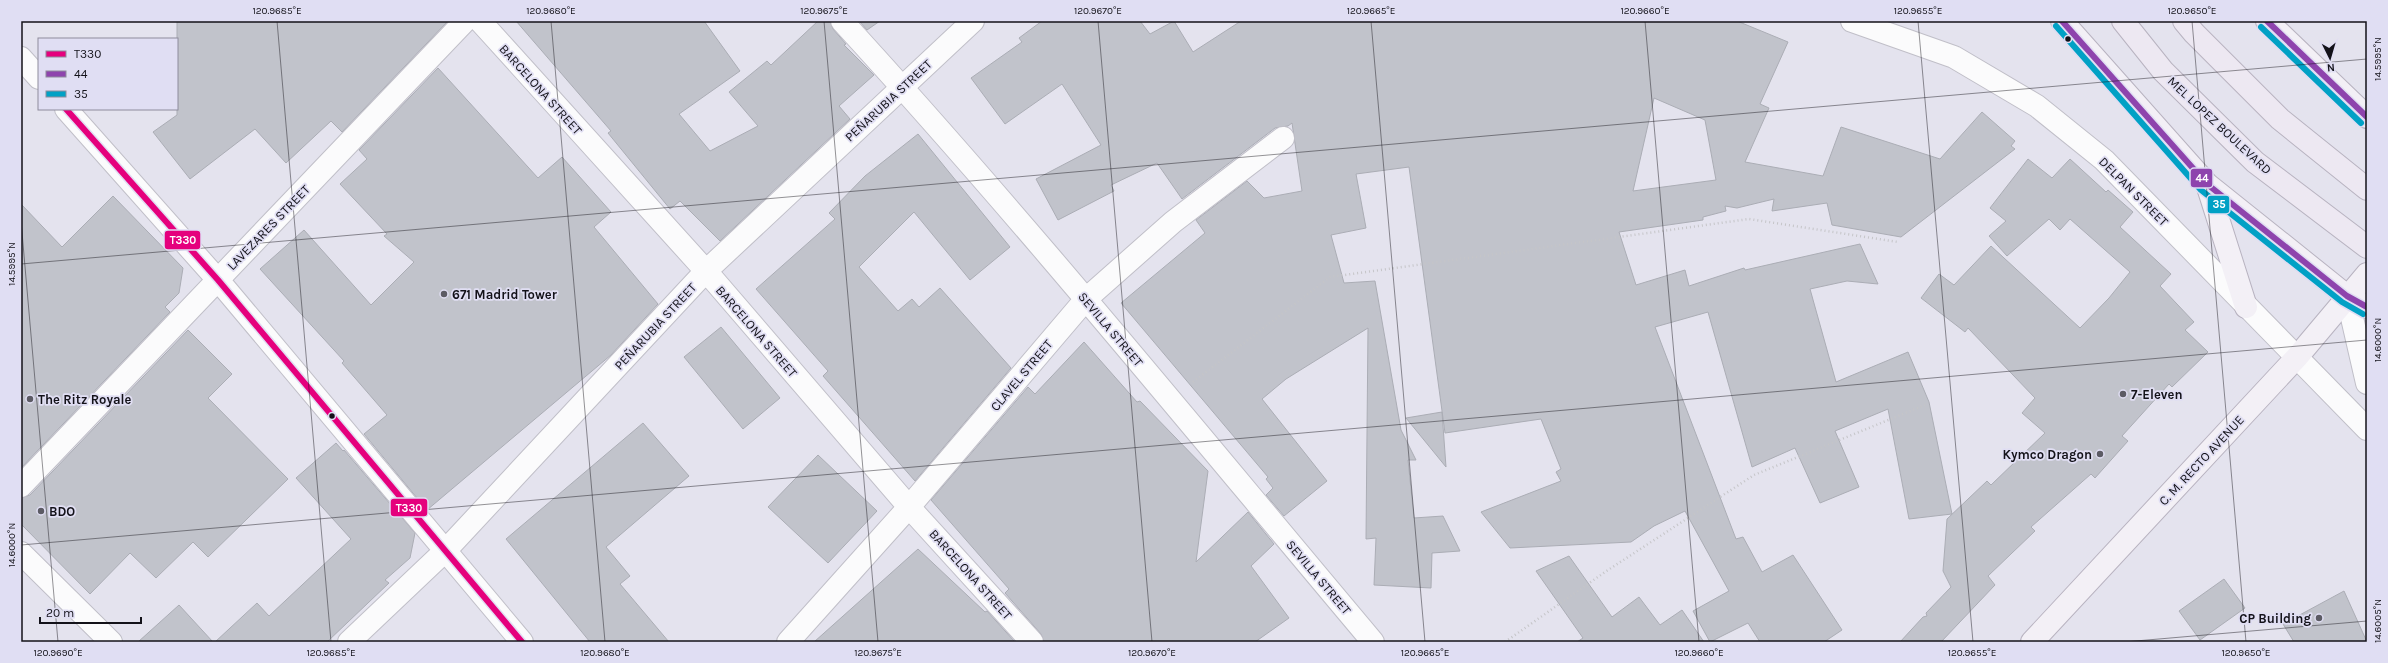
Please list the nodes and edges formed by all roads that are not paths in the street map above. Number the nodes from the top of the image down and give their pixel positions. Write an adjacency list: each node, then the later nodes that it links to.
1 (465, 21): 21 (street, LAVEZARES STREET)
2 (480, 21): 19 (street, BARCELONA STREET)
3 (842, 21): 12 (street, SEVILLA STREET)
4 (973, 21): 12 (street, PEÑARUBIA STREET)
5 (1852, 21): 24 (street, DELPAN STREET)
6 (2062, 21): 16 (main road)
7 (2123, 21): 18 (highway, MEL LOPEZ BOULEVARD)
8 (2184, 21): 17 (highway)
9 (2267, 21): 14 (main road)
10 (21, 58): 11 (street)
11 (38, 77)
12 (902, 86): 19 (street, PEÑARUBIA STREET); 23 (street, SEVILLA STREET)
13 (67, 110): 21 (street)
14 (2367, 117)
15 (1283, 138): 23 (street, CLAVEL STREET)
16 (2207, 184): 22 (main road); 24 (main road)
17 (2367, 189)
18 (2367, 247)
19 (706, 271): 30 (street, BARCELONA STREET); 31 (street, PEÑARUBIA STREET)
20 (2367, 274): 22 (main road, C. M. RECTO AVENUE)
21 (218, 280): 29 (street, LAVEZARES STREET); 31 (street)
22 (2347, 296): 25 (main road); 26 (main road, C. M. RECTO AVENUE); 27 (street)
23 (1086, 299): 30 (street, CLAVEL STREET); 38 (street, SEVILLA STREET)
24 (2246, 307): 26 (street, DELPAN STREET)
25 (2367, 307)
26 (2298, 356): 28 (street, DELPAN STREET); 39 (main road, C. M. RECTO AVENUE)
27 (2367, 383)
28 (2367, 429)
29 (21, 486)
30 (909, 507): 36 (street, CLAVEL STREET); 37 (street, BARCELONA STREET)
31 (445, 551): 34 (street, PEÑARUBIA STREET); 35 (street)
32 (21, 553): 33 (street)
33 (111, 642)
34 (349, 642)
35 (522, 642)
36 (788, 642)
37 (1032, 642)
38 (1373, 642)
39 (2032, 642)

